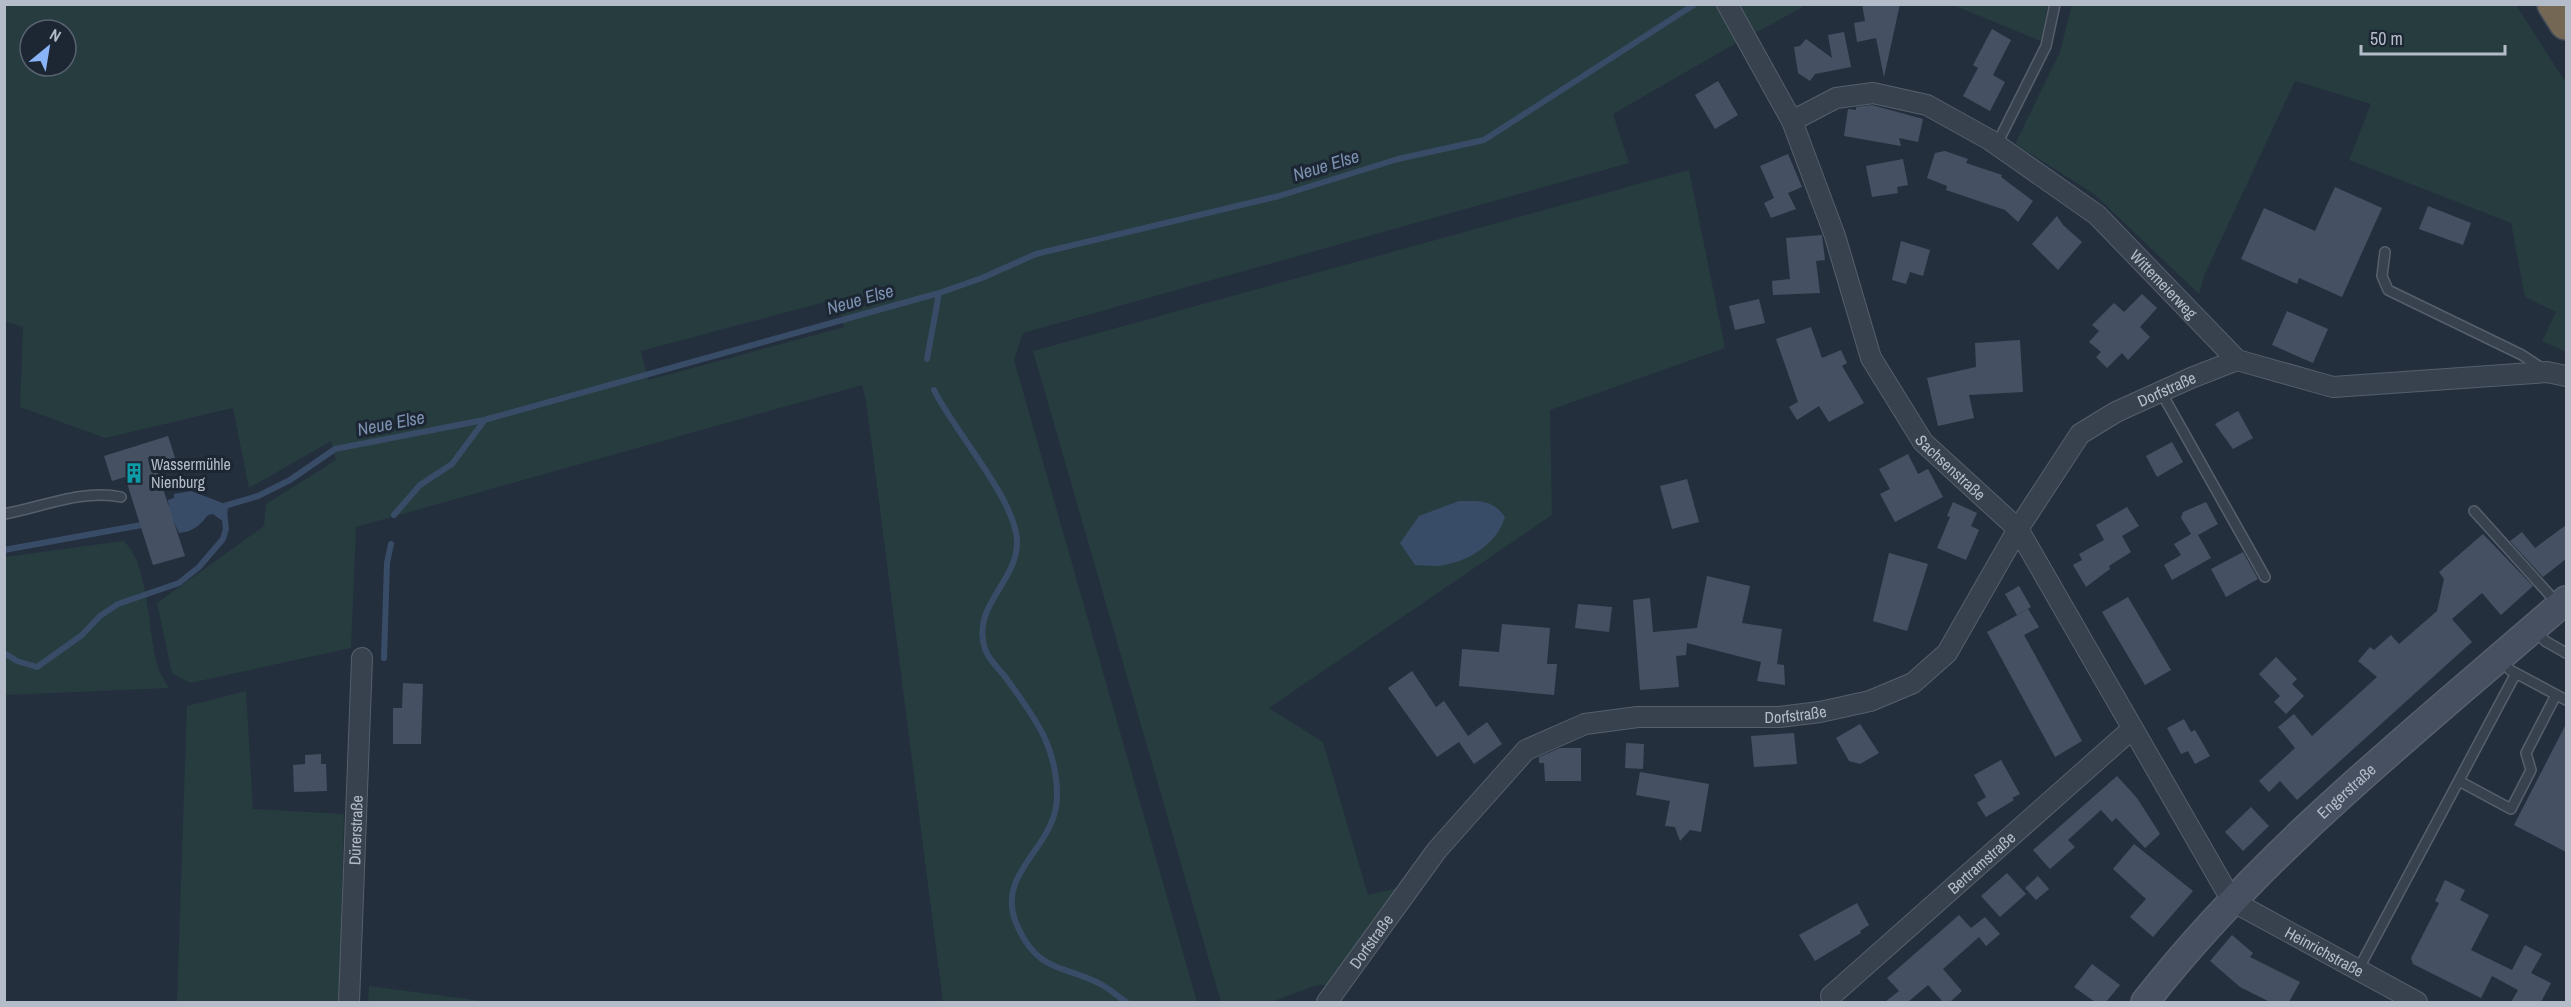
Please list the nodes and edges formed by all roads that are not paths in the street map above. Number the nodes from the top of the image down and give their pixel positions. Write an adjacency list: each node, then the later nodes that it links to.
1 (2055, 4): 6 (lane)
2 (2554, 4): 4 (highway)
3 (1730, 10): 5 (street, Sachsenstraße)
4 (2566, 23)
5 (1792, 121): 6 (street, Wittemeierweg); 14 (street, Sachsenstraße)
6 (1997, 144): 8 (street, Wittemeierweg)
7 (2385, 252): 9 (lane)
8 (2237, 360): 9 (street); 10 (street, Dorfstraße)
9 (2557, 374)
10 (2161, 392): 14 (street, Dorfstraße); 15 (lane)
11 (121, 497): 13 (lane)
12 (2474, 511): 16 (lane)
13 (4, 514)
14 (2018, 529): 23 (street, Sachsenstraße); 29 (street, Dorfstraße)
15 (2265, 577)
16 (2563, 603): 17 (main road, Engerstraße)
17 (2534, 628): 18 (lane); 20 (main road, Engerstraße)
18 (2566, 653)
19 (362, 658): 28 (street, Dürerstraße)
20 (2508, 665): 21 (lane); 24 (lane); 25 (main road, Engerstraße)
21 (2556, 695): 22 (lane); 24 (lane)
22 (2566, 700)
23 (2132, 729): 25 (street, Sachsenstraße); 27 (street, Bertramstraße)
24 (2459, 782): 26 (lane)
25 (2232, 901): 26 (street, Heinrichstraße); 30 (main road, Engerstraße)
26 (2358, 970): 31 (street, Heinrichstraße)
27 (1831, 996)
28 (349, 1002)
29 (1327, 1002)
30 (2145, 1002)
31 (2417, 1002)

